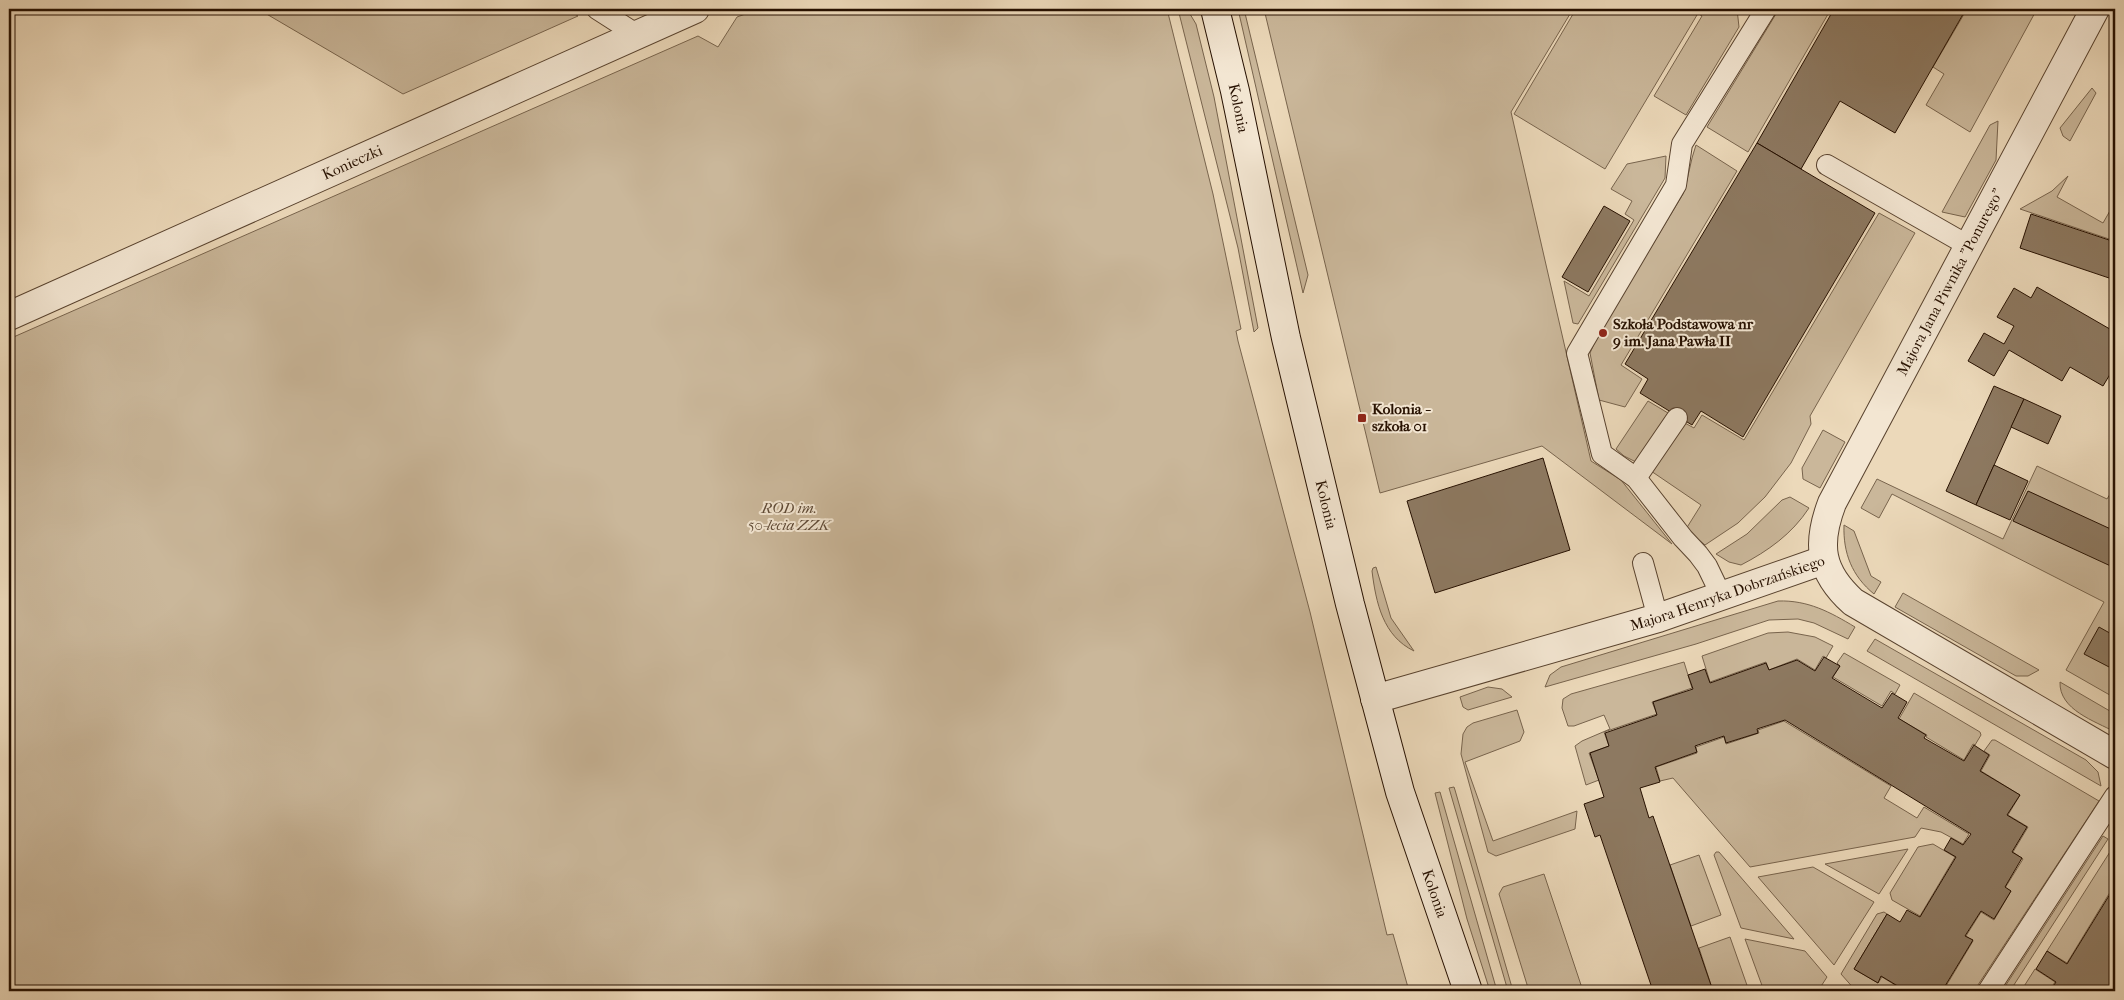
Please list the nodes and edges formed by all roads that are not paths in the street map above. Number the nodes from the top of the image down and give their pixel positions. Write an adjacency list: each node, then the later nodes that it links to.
1 (597, 9): 6 (lane)
2 (695, 9): 6 (street, Konieczki)
3 (1215, 9): 16 (street, Kolonia)
4 (1766, 9): 11 (lane)
5 (2095, 9): 8 (street, Majora Jana Piwnika "Ponurego")
6 (636, 34): 9 (street, Konieczki)
7 (1827, 165): 8 (lane)
8 (1969, 246): 12 (street, Majora Jana Piwnika "Ponurego")
9 (9, 316)
10 (1677, 418): 11 (lane)
11 (1636, 478): 14 (lane)
12 (1824, 560): 14 (street, Majora Henryka Dobrzańskiego); 17 (street, Majora Henryka Dobrzańskiego)
13 (1643, 564): 15 (lane)
14 (1722, 597): 15 (street, Majora Henryka Dobrzańskiego)
15 (1658, 618): 16 (street, Majora Henryka Dobrzańskiego)
16 (1375, 699): 19 (street, Kolonia)
17 (2115, 755)
18 (2115, 796): 20 (lane)
19 (1468, 991)
20 (1988, 991)

